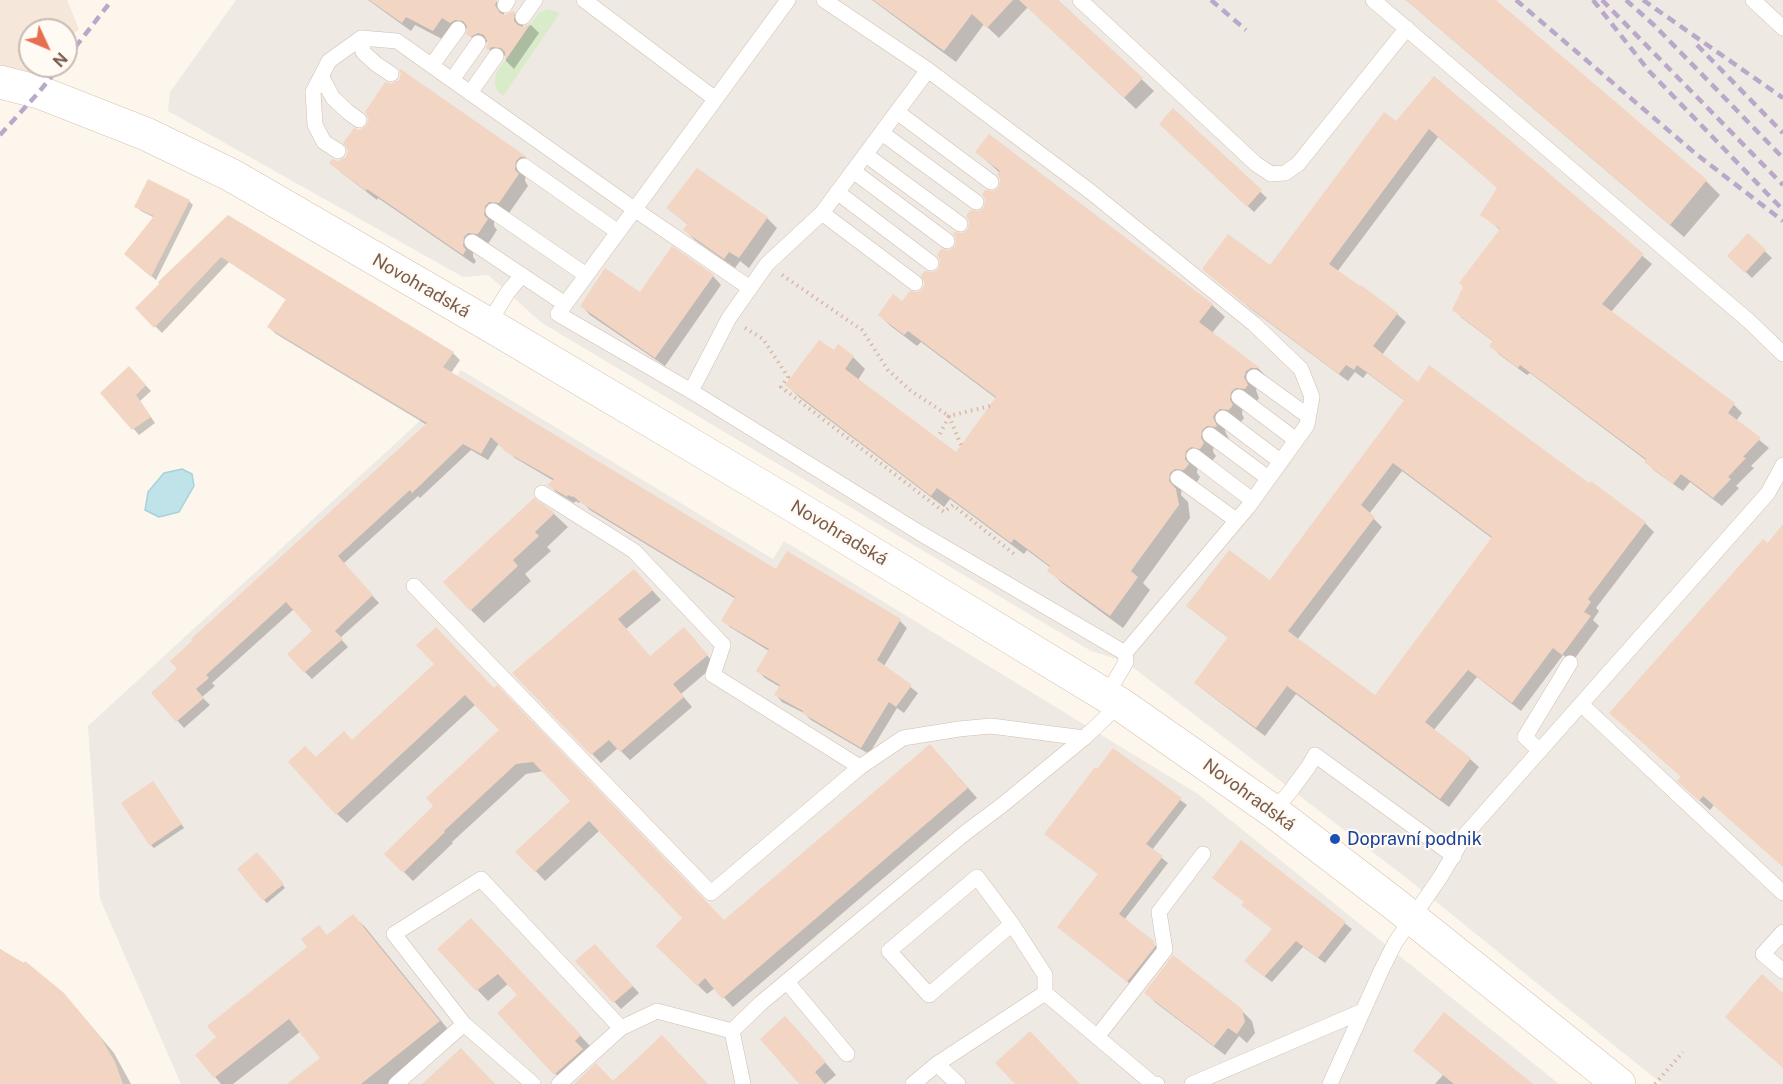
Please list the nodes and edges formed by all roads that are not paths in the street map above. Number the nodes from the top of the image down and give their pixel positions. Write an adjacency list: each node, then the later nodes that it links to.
1 (535, 0): 8 (lane)
2 (584, 0): 22 (lane)
3 (788, 0): 22 (lane)
4 (824, 0): 16 (lane)
5 (1080, 0): 10 (lane)
6 (1373, 0): 10 (lane)
7 (1753, 0): 11 (lane)
8 (523, 18)
9 (458, 28): 15 (lane)
10 (1407, 28): 47 (lane)
11 (1783, 28)
12 (361, 38): 15 (lane); 17 (lane); 18 (lane)
13 (478, 43): 19 (lane)
14 (496, 56): 21 (lane)
15 (432, 65): 19 (lane)
16 (928, 70): 23 (lane); 51 (lane)
17 (391, 74)
18 (321, 76): 24 (lane); 26 (lane)
19 (452, 80): 21 (lane)
20 (0, 82): 46 (main road, Novohradská)
21 (470, 93): 33 (lane)
22 (714, 99): 33 (lane)
23 (897, 111): 25 (lane); 30 (lane)
24 (359, 120)
25 (882, 132): 27 (lane); 32 (lane)
26 (338, 151)
27 (866, 155): 29 (lane); 36 (lane)
28 (524, 166): 37 (lane)
29 (853, 171): 31 (lane); 38 (lane)
30 (991, 182)
31 (837, 192): 35 (lane); 40 (lane)
32 (975, 202)
33 (634, 209): 37 (lane); 44 (lane)
34 (494, 211): 42 (lane)
35 (822, 213): 43 (lane); 44 (lane)
36 (960, 224)
37 (618, 232): 42 (lane)
38 (947, 241)
39 (472, 242): 41 (lane)
40 (932, 262)
41 (522, 275): 45 (lane); 46 (lane)
42 (586, 275): 45 (lane)
43 (915, 284)
44 (750, 288): 49 (lane)
45 (565, 304): 49 (lane)
46 (488, 324): 66 (main road, Novohradská)
47 (1783, 354)
48 (1254, 377): 51 (lane)
49 (692, 391): 64 (lane)
50 (1239, 397): 54 (lane)
51 (1308, 416): 54 (lane)
52 (1223, 418): 56 (lane)
53 (1210, 435): 59 (lane)
54 (1296, 440): 56 (lane)
55 (1194, 456): 61 (lane)
56 (1280, 461): 59 (lane)
57 (1783, 465): 67 (lane)
58 (1178, 478): 62 (lane)
59 (1268, 478): 61 (lane)
60 (542, 493): 70 (lane)
61 (1252, 500): 62 (lane)
62 (1236, 520): 64 (lane)
63 (414, 586): 70 (lane)
64 (1125, 653): 66 (lane)
65 (1570, 663): 69 (lane)
66 (1113, 700): 68 (lane); 71 (main road, Novohradská)
67 (1581, 704): 69 (lane); 74 (lane)
68 (1084, 738): 70 (lane); 79 (lane)
69 (1540, 751): 73 (lane)
70 (860, 767)
71 (1273, 811): 73 (lane); 75 (main road, Novohradská)
72 (1203, 854): 85 (lane)
73 (1454, 856): 75 (lane)
74 (1783, 893)
75 (1412, 918): 81 (lane); 97 (main road, Novohradská)
76 (1012, 924): 76 (lane); 80 (lane)
77 (1783, 932): 78 (lane)
78 (1783, 971)
79 (787, 982): 84 (lane); 86 (lane)
80 (1046, 993): 85 (lane); 87 (lane)
81 (1363, 1011): 95 (lane); 96 (lane)
82 (464, 1024): 83 (lane); 88 (lane); 89 (lane)
83 (621, 1028): 84 (lane); 90 (lane)
84 (732, 1031): 91 (lane)
85 (1097, 1037): 94 (lane)
86 (848, 1054)
87 (937, 1064): 92 (lane); 93 (lane)
88 (396, 1084)
89 (533, 1084)
90 (558, 1084)
91 (743, 1084)
92 (913, 1084)
93 (958, 1084)
94 (1154, 1084)
95 (1192, 1084)
96 (1330, 1084)
97 (1619, 1084)

